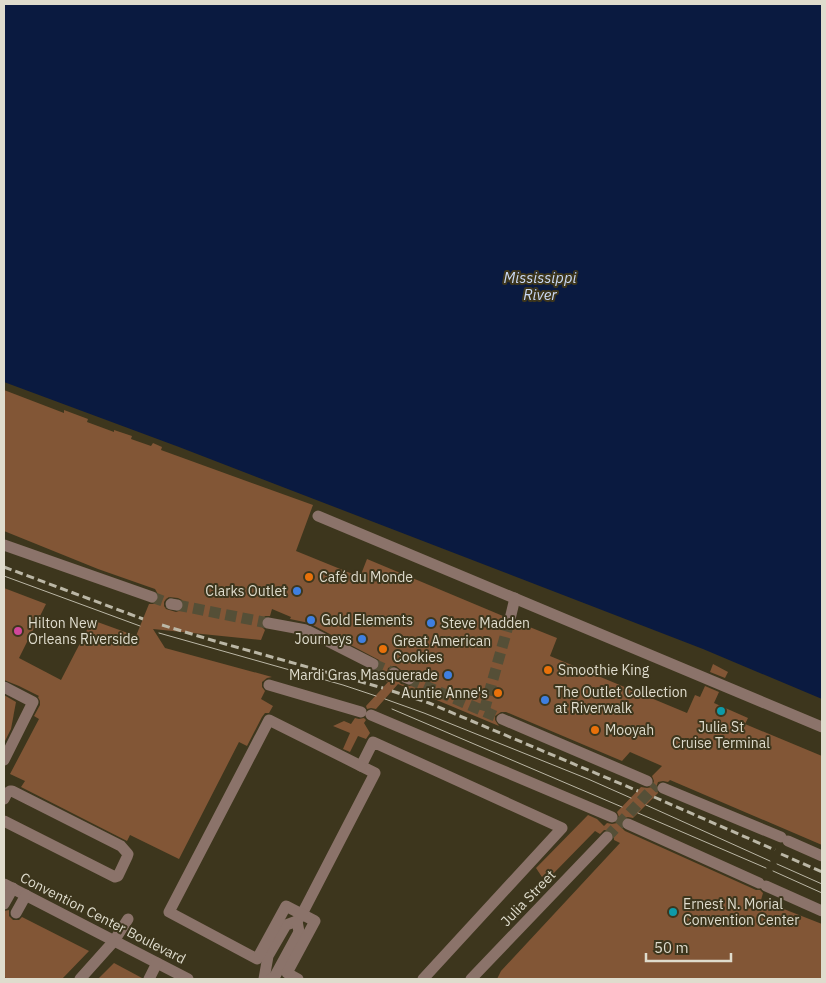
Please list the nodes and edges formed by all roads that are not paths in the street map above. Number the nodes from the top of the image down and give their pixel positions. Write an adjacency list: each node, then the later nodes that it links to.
1 (318, 516): 4 (street)
2 (4, 545): 3 (street)
3 (152, 597)
4 (515, 598): 5 (street); 11 (street)
5 (510, 619)
6 (268, 623): 7 (street)
7 (373, 664)
8 (269, 684): 17 (street)
9 (4, 687): 12 (street)
10 (502, 719): 14 (street)
11 (822, 728)
12 (4, 760)
13 (361, 766): 27 (street); 27 (street); 37 (street)
14 (647, 781)
15 (663, 788): 21 (street)
16 (4, 799): 18 (street)
17 (612, 817)
18 (4, 821)
19 (628, 824): 25 (street)
20 (607, 837): 38 (street, Julia Street)
21 (822, 856)
22 (8, 886): 23 (street, Convention Center Boulevard); 24 (street)
23 (26, 895): 26 (street); 29 (street, Convention Center Boulevard)
24 (4, 904)
25 (822, 911)
26 (16, 913)
27 (300, 917): 34 (street); 35 (street); 36 (street)
28 (128, 919): 29 (street)
29 (114, 940): 30 (street, Convention Center Boulevard); 31 (street)
30 (157, 963): 32 (street); 33 (street, Convention Center Boulevard)
31 (80, 979)
32 (149, 979)
33 (188, 979)
34 (264, 979)
35 (271, 979)
36 (298, 979)
37 (423, 979)
38 (471, 979)

